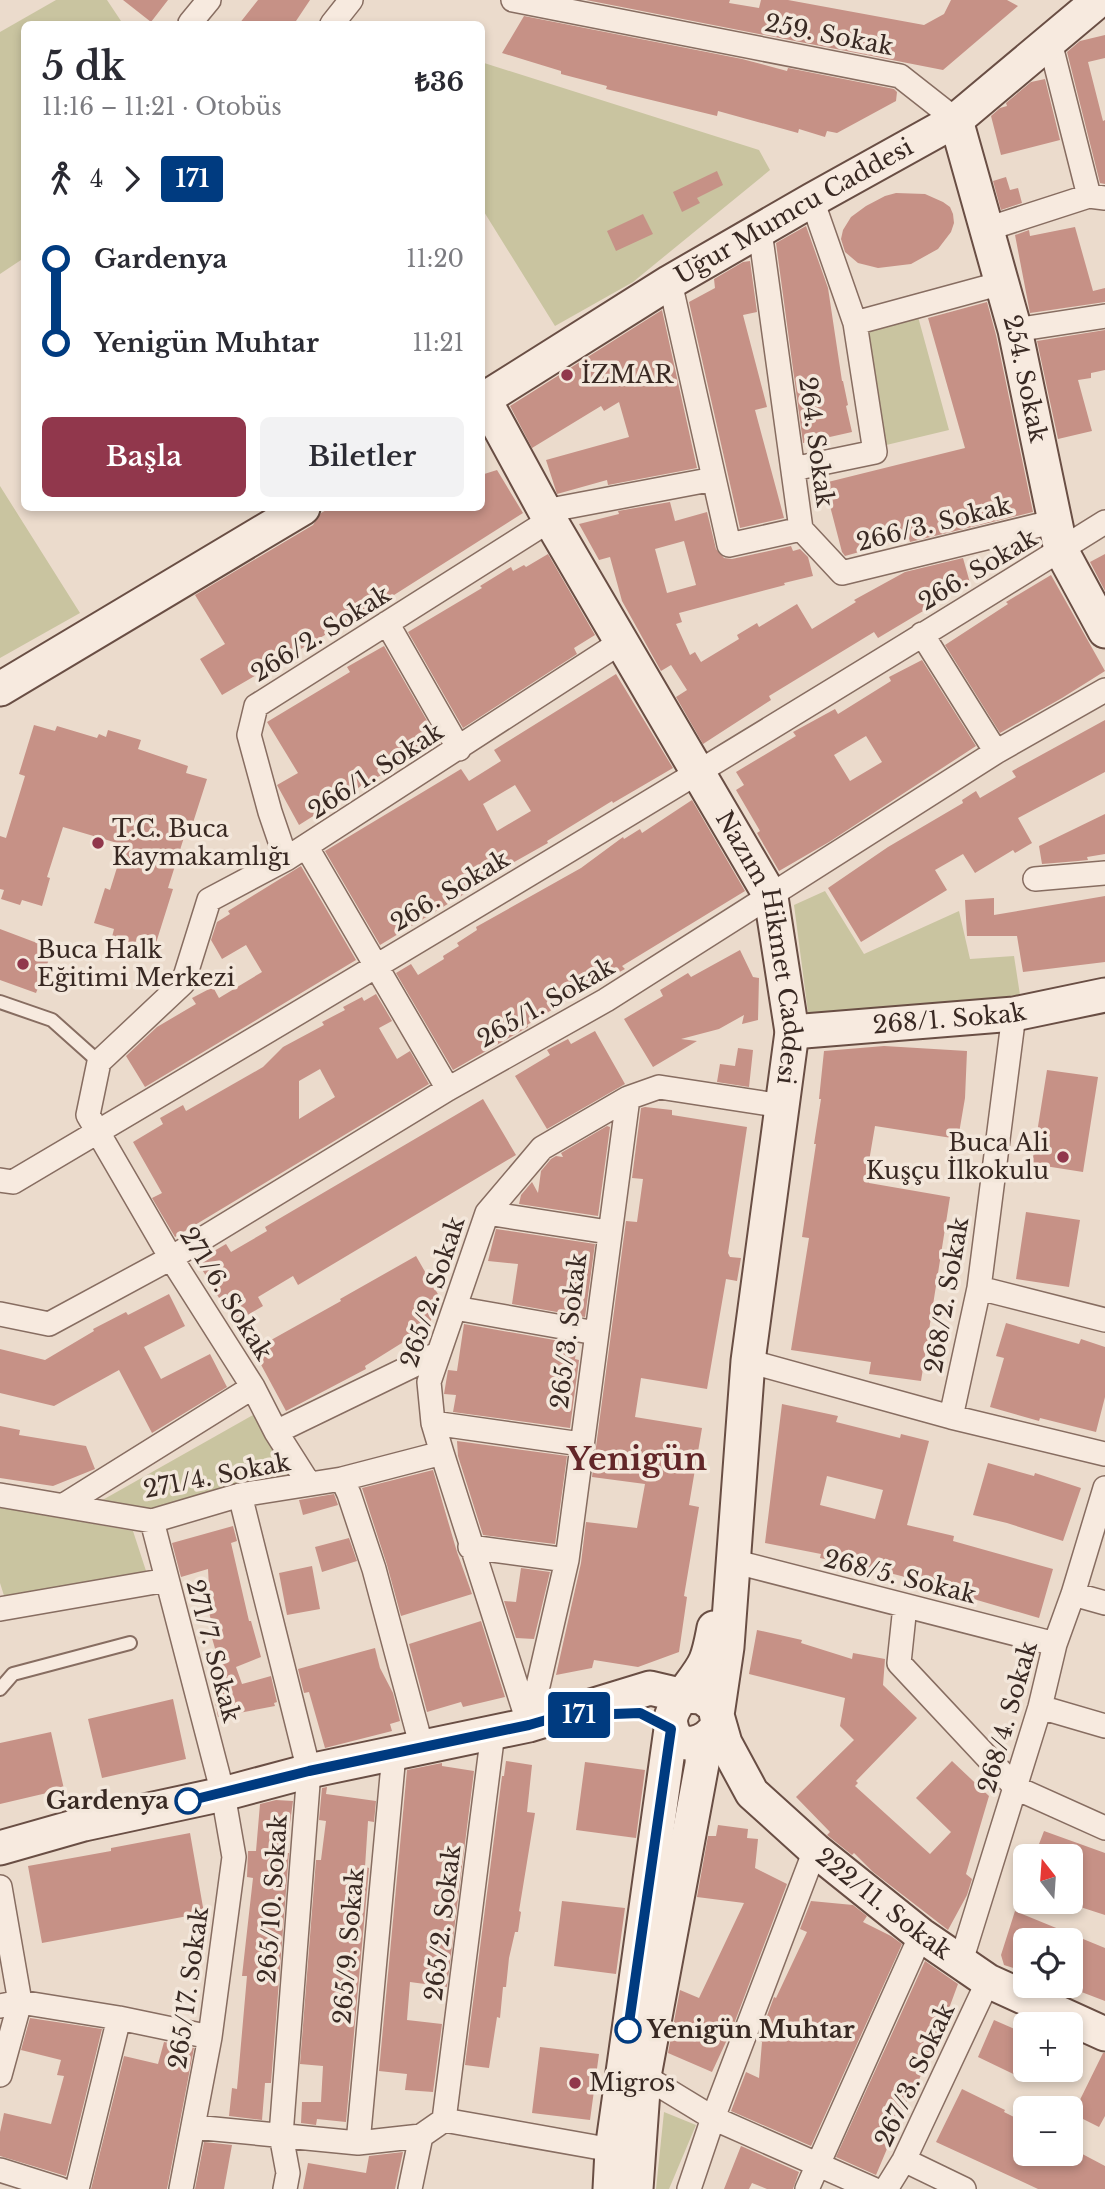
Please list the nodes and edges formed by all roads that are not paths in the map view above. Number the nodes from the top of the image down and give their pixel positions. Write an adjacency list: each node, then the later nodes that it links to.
1 (209, 0): 6 (street)
2 (351, 0): 7 (street)
3 (513, 0): 5 (street, 259. Sokak)
4 (1095, 2): 8 (main road, Uğur Mumcu Caddesi)
5 (586, 6): 9 (street, 259. Sokak)
6 (192, 21)
7 (334, 21)
8 (1051, 42): 9 (main road, Uğur Mumcu Caddesi); 10 (street)
9 (956, 120): 11 (main road, Uğur Mumcu Caddesi); 12 (main road, 254. Sokak)
10 (1097, 197): 12 (street)
11 (811, 200): 13 (main road, Uğur Mumcu Caddesi); 17 (street)
12 (987, 229): 15 (main road, 254. Sokak)
13 (760, 231): 14 (main road, Uğur Mumcu Caddesi); 21 (street, 264. Sokak)
14 (670, 282): 19 (main road, Uğur Mumcu Caddesi); 22 (street, 264. Sokak)
15 (1002, 283): 17 (street); 18 (main road, 254. Sokak)
16 (1105, 316): 18 (street)
17 (855, 323): 21 (street)
18 (1015, 330): 27 (main road, 254. Sokak)
19 (485, 396)
20 (485, 403): 24 (main road, Nazım Hikmet Caddesi)
21 (793, 469): 26 (street, 264. Sokak)
22 (713, 479): 24 (street, 266/2. Sokak); 26 (street, 264. Sokak)
23 (298, 511): 32 (main road)
24 (547, 516): 28 (street, 266/2. Sokak); 31 (main road, Nazım Hikmet Caddesi)
25 (1105, 522): 27 (street, 266. Sokak)
26 (802, 528): 27 (street, 266/3. Sokak)
27 (1059, 535): 29 (main road, 254. Sokak); 30 (street, 266. Sokak)
28 (387, 623): 34 (street); 38 (street, 266/2. Sokak)
29 (1105, 631)
30 (922, 634): 35 (street, 266. Sokak); 36 (street, 266. Sokak)
31 (621, 642): 34 (street, 266/1. Sokak); 36 (main road, Nazım Hikmet Caddesi)
32 (0, 690)
33 (1105, 690): 35 (street, 265/1. Sokak)
34 (459, 749): 37 (street, 266/1. Sokak)
35 (996, 752): 41 (street, 265/1. Sokak)
36 (697, 774): 41 (main road, Nazım Hikmet Caddesi); 42 (street, 266. Sokak)
37 (306, 846): 38 (street, 266/1. Sokak); 42 (street)
38 (286, 859): 47 (street, 266/1. Sokak)
39 (1105, 873): 40 (street)
40 (1035, 878)
41 (771, 897): 46 (main road, Nazım Hikmet Caddesi); 48 (street, 265/1. Sokak)
42 (377, 966): 48 (street); 51 (street, 266. Sokak)
43 (1105, 995): 45 (main road, 268/1. Sokak)
44 (0, 1002): 47 (lane)
45 (1014, 1014): 46 (main road, 268/1. Sokak); 56 (street, 268/2. Sokak)
46 (792, 1031): 50 (main road, Nazım Hikmet Caddesi)
47 (99, 1062): 51 (street)
48 (448, 1089): 55 (street, 265/1. Sokak)
49 (628, 1098): 50 (street); 53 (street, 265/2. Sokak); 54 (street, 265/3. Sokak)
50 (783, 1106): 62 (main road, Nazım Hikmet Caddesi)
51 (98, 1131): 52 (street, 266. Sokak); 55 (street, 271/6. Sokak)
52 (0, 1180)
53 (487, 1213): 54 (street); 57 (street, 265/2. Sokak)
54 (608, 1232): 60 (street, 265/3. Sokak)
55 (171, 1258): 58 (street, 265/1. Sokak); 63 (street, 271/6. Sokak)
56 (979, 1288): 59 (street); 64 (street, 268/2. Sokak)
57 (455, 1308): 60 (street); 61 (street, 265/2. Sokak)
58 (0, 1314)
59 (1105, 1320)
60 (596, 1333): 67 (street, 265/3. Sokak)
61 (439, 1353): 65 (street, 265/2. Sokak); 66 (street, 271/4. Sokak)
62 (748, 1362): 64 (street); 79 (main road, Nazım Hikmet Caddesi)
63 (253, 1387): 66 (street, 271/6. Sokak); 75 (street)
64 (951, 1417): 69 (street)
65 (433, 1423): 67 (street); 68 (street, 265/2. Sokak)
66 (276, 1432): 71 (street, 271/6. Sokak)
67 (581, 1444): 78 (street, 265/3. Sokak)
68 (442, 1453): 70 (street, 271/4. Sokak); 77 (street, 265/2. Sokak)
69 (1105, 1454)
70 (342, 1479): 71 (street, 271/4. Sokak); 95 (street, 265/9. Sokak)
71 (309, 1484): 74 (street, 271/4. Sokak)
72 (1105, 1488): 81 (street, 268/4. Sokak)
73 (0, 1495): 75 (street, 271/4. Sokak)
74 (240, 1495): 76 (street, 271/4. Sokak); 96 (street, 265/10. Sokak)
75 (64, 1505): 76 (street, 271/4. Sokak)
76 (152, 1521): 80 (street, 271/7. Sokak)
77 (470, 1547): 78 (street); 90 (street, 265/2. Sokak)
78 (567, 1560): 90 (street, 265/3. Sokak)
79 (732, 1561): 83 (street, 268/5. Sokak); 88 (main road, Nazım Hikmet Caddesi); 94 (main road, Nazım Hikmet Caddesi)
80 (167, 1580): 84 (street); 99 (street, 271/7. Sokak)
81 (1073, 1594): 82 (street); 86 (street, 268/4. Sokak)
82 (1105, 1603)
83 (905, 1606): 86 (street, 268/5. Sokak); 97 (street)
84 (0, 1609)
85 (130, 1643): 87 (lane)
86 (1055, 1644): 89 (street, 268/4. Sokak)
87 (0, 1689)
88 (684, 1696): 90 (main road); 92 (main road); 94 (main road)
89 (1040, 1707): 91 (street); 97 (street, 268/4. Sokak)
90 (544, 1720): 92 (main road); 93 (main road)
91 (1105, 1726)
92 (671, 1729): 94 (main road); 119 (main road)
93 (493, 1732): 95 (main road); 114 (street, 265/2. Sokak)
94 (710, 1745): 98 (main road); 98 (main road, 222/11. Sokak); 112 (main road, Nazım Hikmet Caddesi)
95 (408, 1751): 96 (main road); 118 (street, 265/9. Sokak)
96 (309, 1771): 99 (main road); 116 (street, 265/10. Sokak)
97 (1016, 1788): 100 (street); 105 (street, 268/4. Sokak)
98 (752, 1793): 102 (main road, 222/11. Sokak)
99 (223, 1794): 101 (main road); 110 (street, 265/17. Sokak)
100 (1105, 1828)
101 (0, 1848)
102 (814, 1850): 104 (main road, 222/11. Sokak); 113 (street)
103 (0, 1887): 107 (street)
104 (920, 1935): 105 (main road, 222/11. Sokak); 121 (street)
105 (961, 1961): 106 (main road, 222/11. Sokak)
106 (988, 1981): 109 (main road, 222/11. Sokak); 120 (street, 267/3. Sokak)
107 (10, 2004): 108 (street); 111 (street)
108 (118, 2018): 110 (street); 124 (street)
109 (1105, 2035)
110 (210, 2037): 115 (street, 265/17. Sokak)
111 (0, 2075)
112 (644, 2076): 113 (street); 129 (main road, Nazım Hikmet Caddesi)
113 (713, 2118): 121 (street); 130 (street)
114 (444, 2120): 117 (street); 119 (street)
115 (194, 2127): 116 (street); 125 (street, 265/17. Sokak)
116 (281, 2135): 118 (street); 126 (street, 265/10. Sokak)
117 (421, 2136): 118 (street); 127 (street)
118 (358, 2143)
119 (612, 2150): 128 (main road)
120 (904, 2160): 133 (street, 267/3. Sokak); 134 (street)
121 (818, 2166): 131 (street); 132 (street)
122 (0, 2170): 123 (street)
123 (60, 2189)
124 (77, 2189)
125 (181, 2189)
126 (285, 2189)
127 (410, 2189)
128 (610, 2189)
129 (636, 2189)
130 (690, 2189)
131 (807, 2189)
132 (873, 2189)
133 (886, 2189)
134 (964, 2189)

